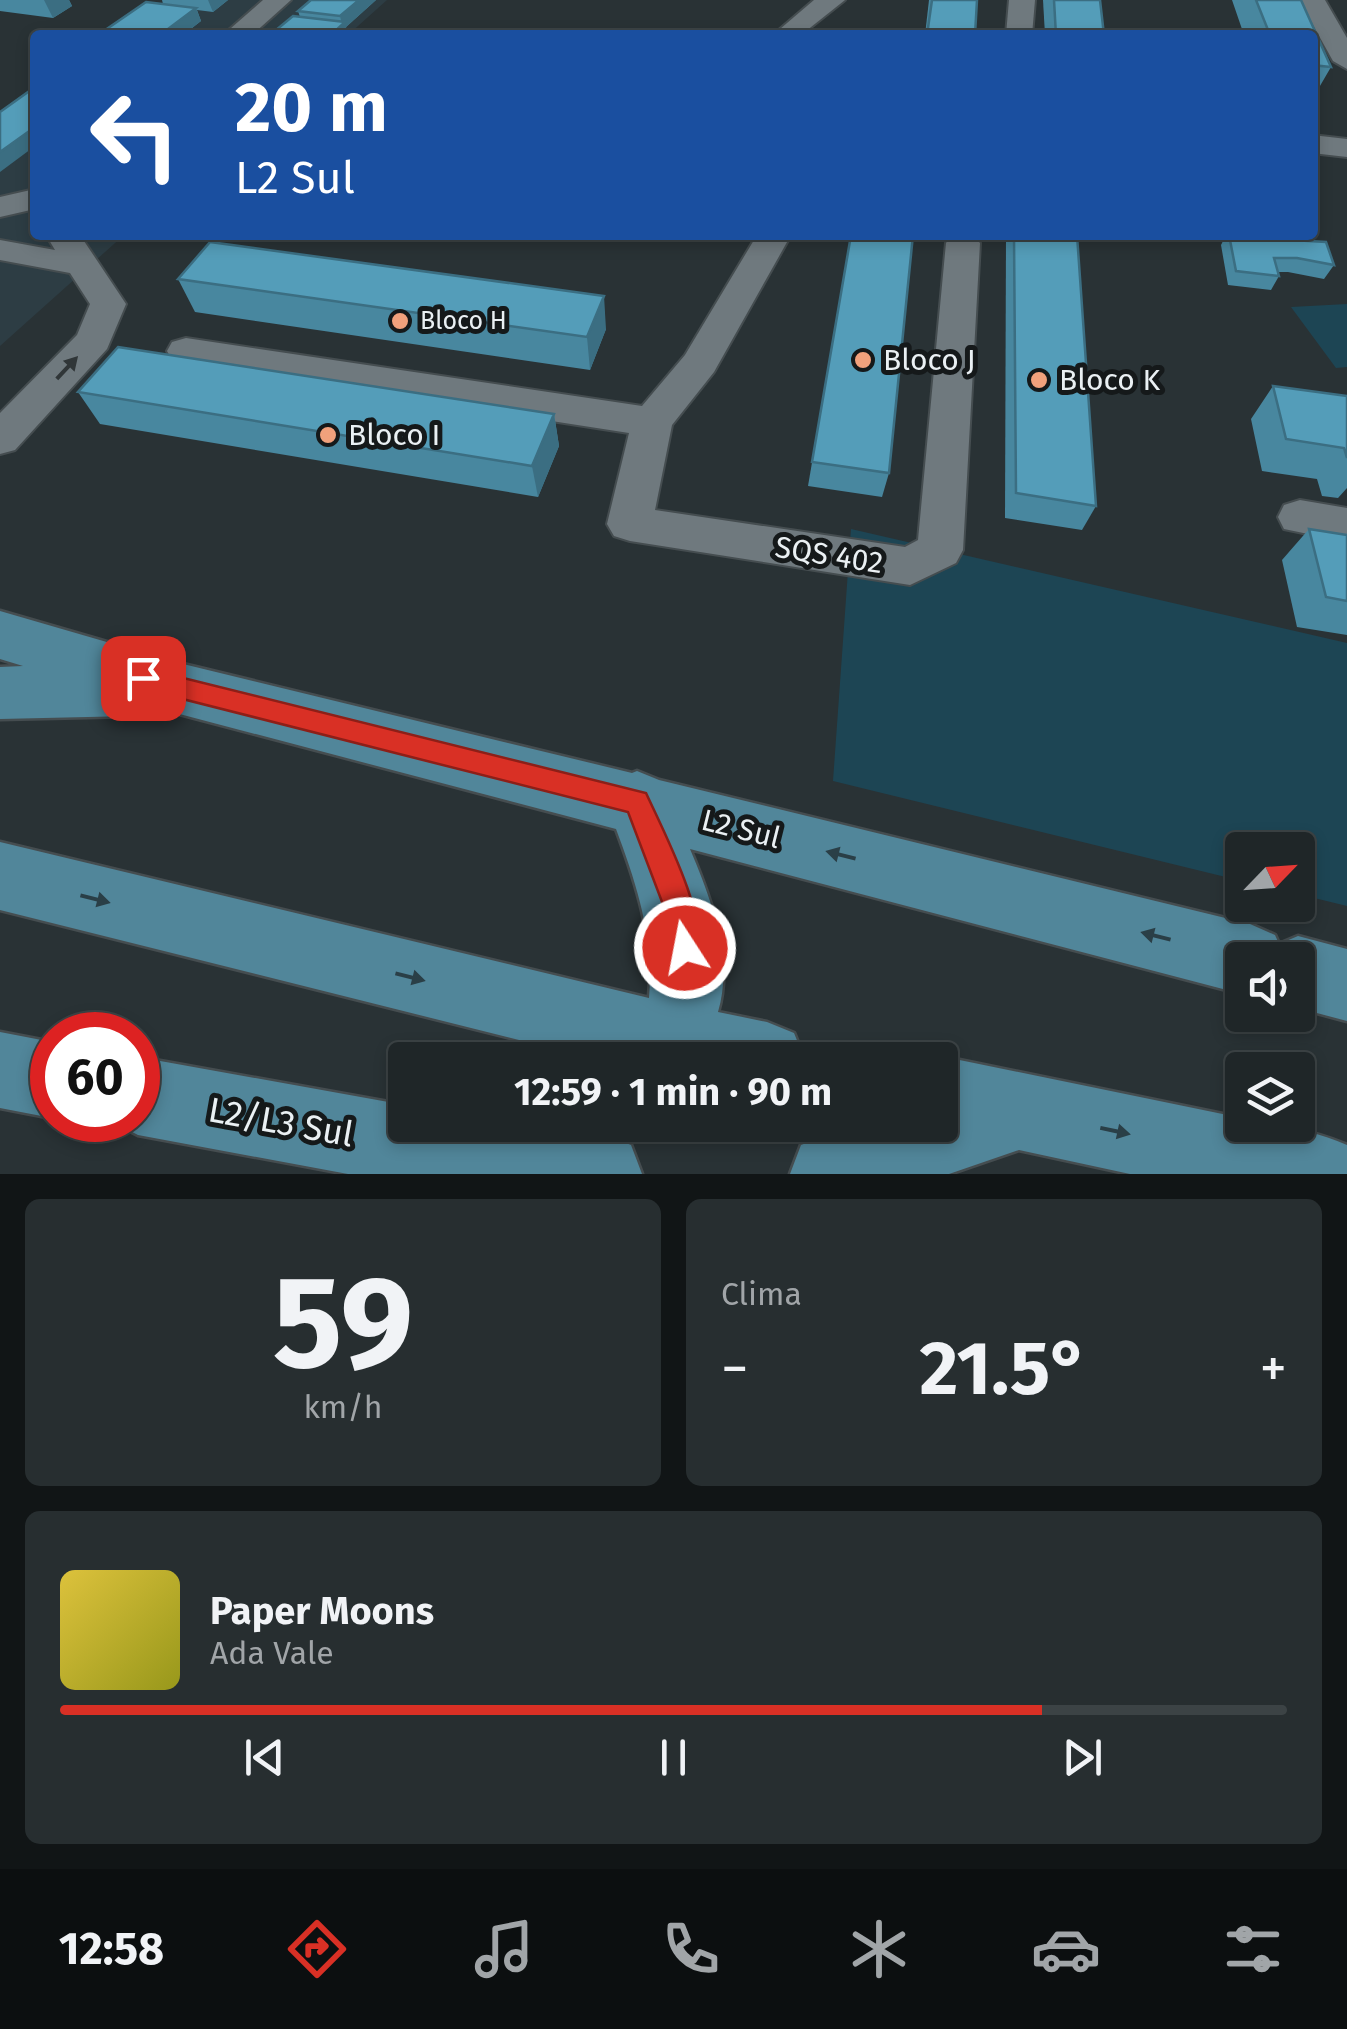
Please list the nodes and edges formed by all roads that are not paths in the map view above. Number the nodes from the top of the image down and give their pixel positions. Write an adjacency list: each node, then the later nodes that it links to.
1 (278, 0): 5 (street)
2 (832, 0): 6 (street)
3 (1022, 0): 7 (street)
4 (1312, 0): 8 (street)
5 (242, 30)
6 (791, 30)
7 (1019, 30)
8 (1347, 61)
9 (1318, 145): 10 (street)
10 (1347, 148)
11 (30, 200): 12 (street)
12 (0, 207)
13 (771, 240): 18 (street, SQS 402)
14 (963, 243): 18 (street, SQS 402)
15 (0, 250): 16 (street)
16 (72, 250): 19 (street, one-way to 16)
17 (186, 352): 18 (street)
18 (652, 422)
19 (0, 439)
20 (1300, 518): 21 (street)
21 (1347, 525)
22 (0, 635): 23 (main road, L2 Sul)
23 (179, 689): 24 (main road); 25 (main road, L2 Sul)
24 (0, 693)
25 (637, 802): 27 (main road, L2 Sul, one-way to 25); 31 (main road)
26 (0, 876): 30 (main road, one-way to 30)
27 (1225, 954)
28 (1315, 977): 29 (main road)
29 (1347, 985)
30 (634, 1042)
31 (668, 1042)
32 (0, 1070): 33 (main road)
33 (30, 1076)
34 (160, 1099): 37 (main road, L2/L3 Sul)
35 (958, 1099): 36 (main road)
36 (1020, 1111): 38 (main road); 39 (main road, one-way to 39)
37 (576, 1156)
38 (830, 1174)
39 (1320, 1174)

